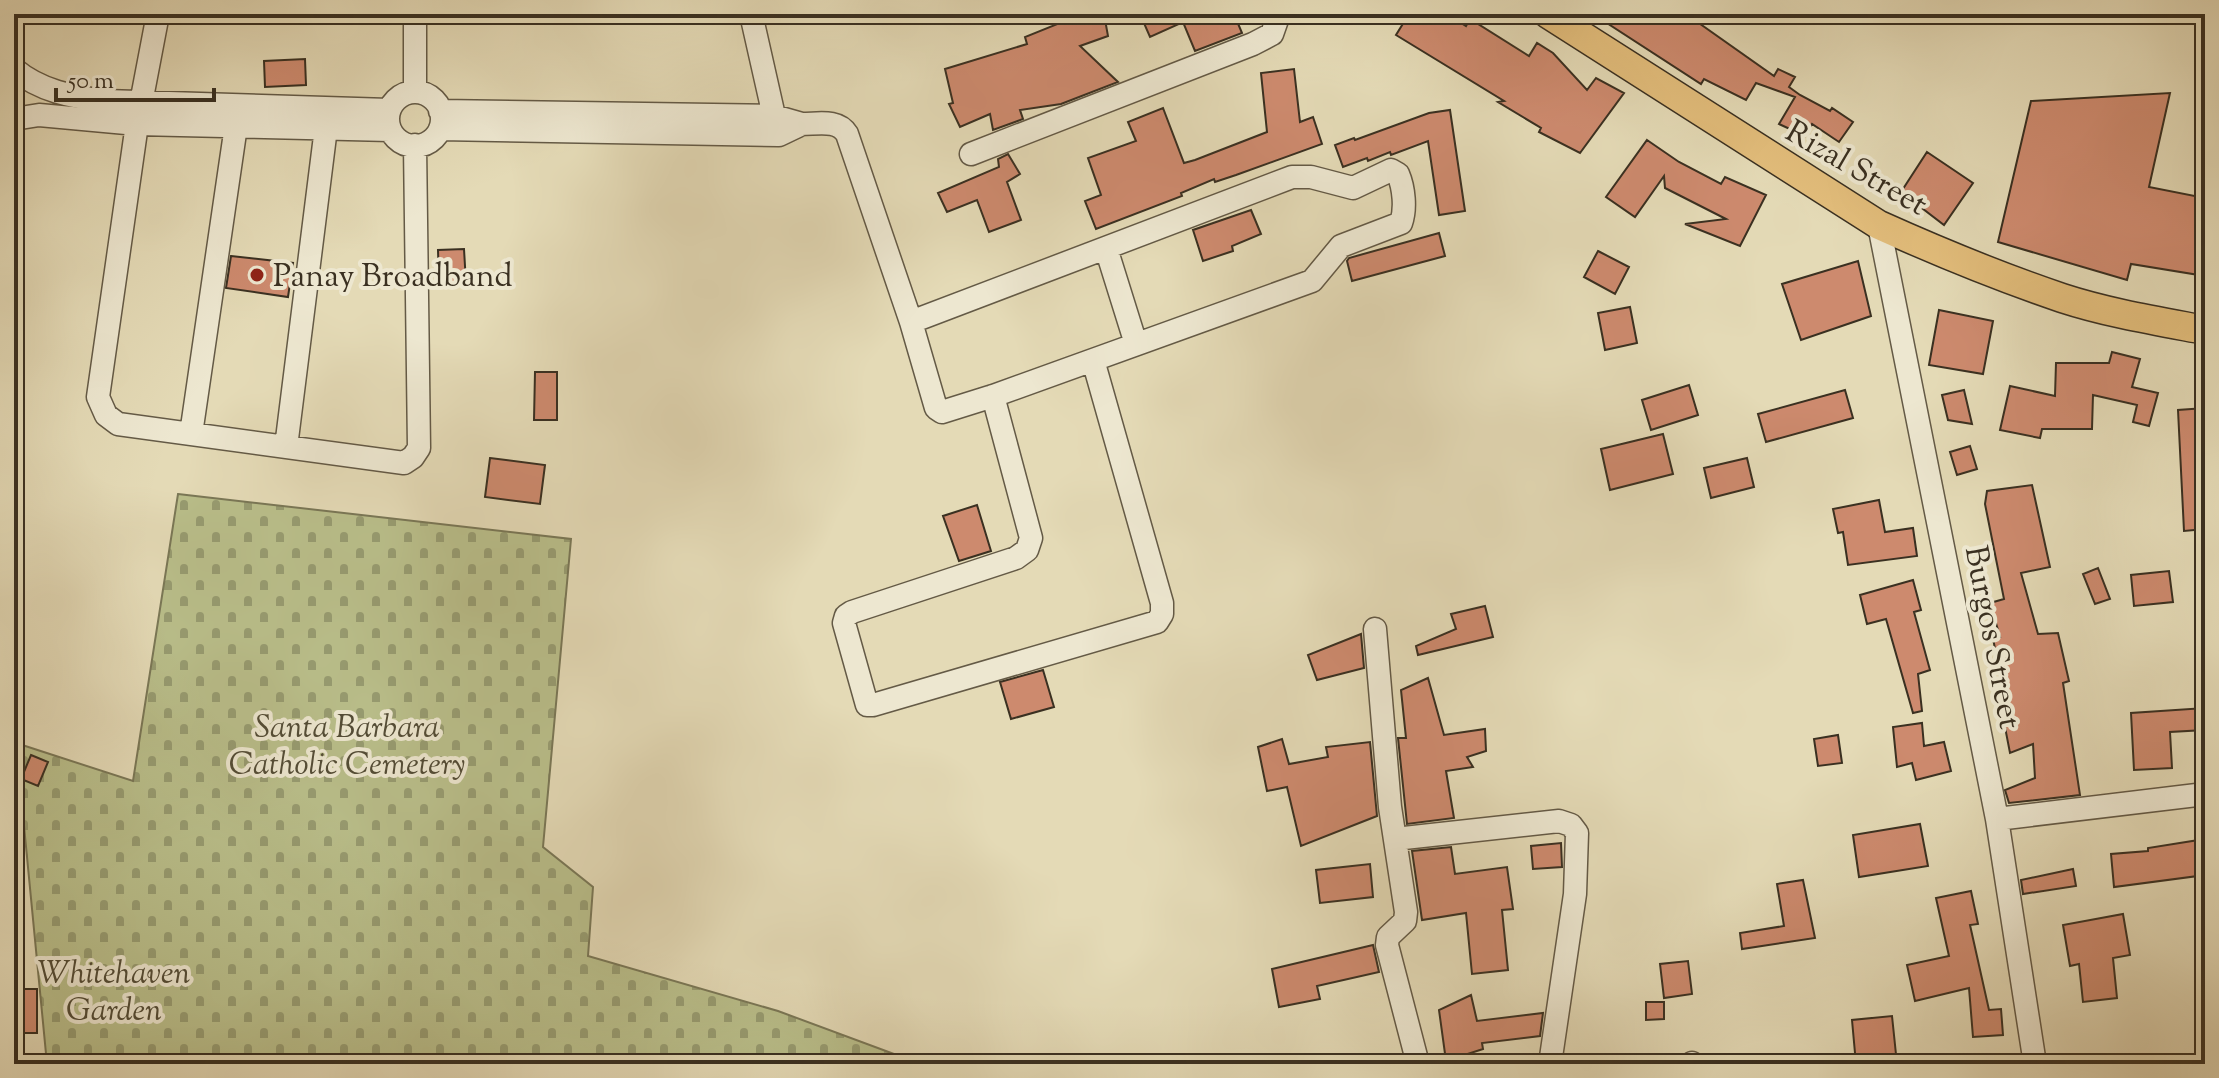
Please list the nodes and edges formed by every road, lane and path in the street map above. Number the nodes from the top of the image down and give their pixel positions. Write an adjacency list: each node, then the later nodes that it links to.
1 (158, 14): 8 (street)
2 (415, 14): 7 (street)
3 (751, 14): 13 (street)
4 (1279, 14): 16 (street)
5 (1548, 14): 17 (main road, Rizal Street)
6 (14, 69): 8 (street)
7 (415, 92): 10 (street); 11 (street)
8 (138, 114): 9 (street); 10 (street); 12 (street); 24 (street)
9 (14, 119)
10 (390, 120): 14 (street); 15 (street)
11 (440, 120): 13 (street); 15 (street)
12 (236, 126): 14 (street); 24 (street)
13 (774, 126): 19 (street)
14 (326, 128): 25 (street)
15 (415, 145): 25 (street)
16 (971, 154)
17 (1879, 225): 20 (main road, Rizal Street); 28 (street, Burgos Street)
18 (1106, 248): 19 (street); 21 (street); 21 (street)
19 (911, 322): 23 (street)
20 (2205, 330)
21 (1136, 344): 22 (street)
22 (1093, 360): 23 (street); 23 (street)
23 (993, 396)
24 (191, 434): 25 (street)
25 (286, 447)
26 (1375, 629): 29 (street)
27 (2205, 794): 28 (street)
28 (1997, 819): 32 (street, Burgos Street)
29 (1395, 839): 30 (street); 31 (street)
30 (1418, 1064)
31 (1550, 1064)
32 (2035, 1064)

